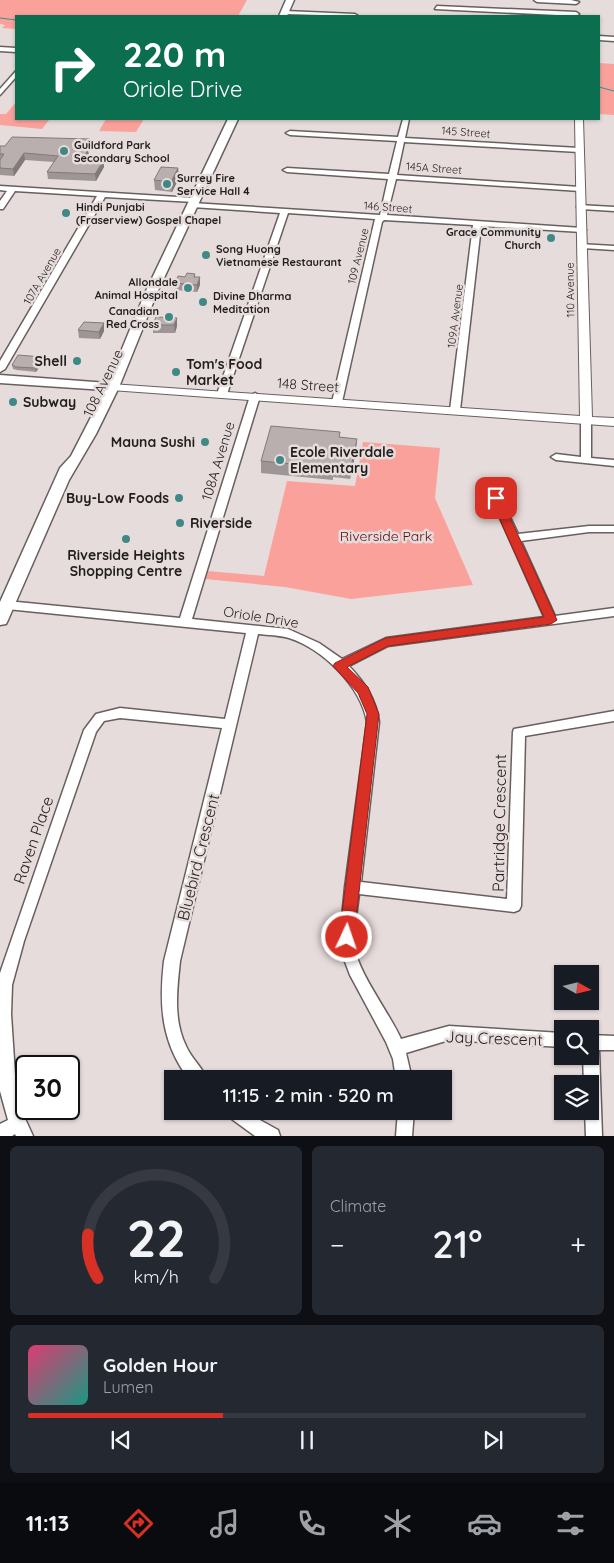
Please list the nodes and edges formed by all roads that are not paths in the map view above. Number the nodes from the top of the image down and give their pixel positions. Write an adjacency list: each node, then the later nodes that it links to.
1 (290, 0): 6 (main road)
2 (438, 0): 5 (street)
3 (537, 0): 4 (street)
4 (576, 1): 9 (street)
5 (437, 8): 8 (street); 9 (street)
6 (284, 14): 7 (street)
7 (320, 15)
8 (434, 15)
9 (576, 15)
10 (600, 38): 11 (street)
11 (614, 39)
12 (0, 49): 13 (main road)
13 (15, 50)
14 (15, 74): 15 (street)
15 (0, 92)
16 (233, 120): 28 (main road, 108 Avenue)
17 (406, 120): 20 (street, 109 Avenue)
18 (579, 120): 21 (street, 110 Avenue)
19 (290, 132): 20 (street, 145 Street)
20 (402, 139): 21 (street, 145 Street); 23 (street, 109 Avenue)
21 (579, 150): 26 (street, 110 Avenue)
22 (286, 170): 23 (street, 145A Street)
23 (393, 177): 26 (street, 145A Street); 33 (street, 109 Avenue)
24 (0, 188): 25 (street, 146 Street)
25 (14, 188): 27 (street, 146 Street); 29 (street)
26 (580, 188): 30 (street, 110 Avenue)
27 (102, 195): 28 (street, 146 Street); 38 (street, 107A Avenue)
28 (193, 203): 32 (street, 146 Street); 40 (main road, 108 Avenue)
29 (0, 207)
30 (581, 207): 31 (street); 35 (street, 110 Avenue)
31 (614, 208)
32 (285, 211): 33 (street, 146 Street); 41 (street)
33 (383, 217): 34 (street, 146 Street); 43 (street, 109 Avenue)
34 (477, 224): 35 (street, 146 Street); 44 (street, 109A Avenue)
35 (582, 230): 36 (street, 110 Avenue)
36 (582, 246): 37 (street); 45 (street, 110 Avenue)
37 (614, 248)
38 (0, 369)
39 (0, 379): 40 (main road, 148 Street)
40 (106, 387): 41 (street, 148 Street); 53 (main road, 108 Avenue)
41 (222, 394): 42 (street, 148 Street)
42 (254, 396): 43 (street, 148 Street); 57 (street, 108A Avenue)
43 (337, 402): 44 (street, 148 Street)
44 (455, 410): 45 (street, 148 Street)
45 (586, 420): 46 (street, 148 Street); 48 (street, 110 Avenue)
46 (614, 422)
47 (556, 457): 48 (street)
48 (586, 461): 49 (street)
49 (614, 463)
50 (499, 487): 52 (street)
51 (614, 529): 52 (street)
52 (514, 538): 56 (street)
53 (7, 605): 55 (main road, 108 Avenue); 57 (street, Oriole Drive)
54 (614, 612): 56 (street)
55 (0, 620)
56 (551, 620): 59 (street)
57 (185, 622): 58 (street, Oriole Drive)
58 (253, 629): 59 (street, Oriole Drive); 61 (street, Bluebird Crescent)
59 (339, 666): 62 (street, Oriole Drive)
60 (614, 716): 62 (street, Partridge Crescent)
61 (230, 724): 68 (street, Bluebird Crescent); 72 (street, Raven Place)
62 (352, 886): 66 (street, Oriole Drive)
63 (554, 1040): 66 (street, Jay Crescent)
64 (599, 1042): 65 (street)
65 (614, 1043)
66 (397, 1048): 69 (street, Oriole Drive)
67 (591, 1065): 76 (street)
68 (192, 1070)
69 (402, 1070)
70 (246, 1120): 74 (street)
71 (405, 1120): 75 (street)
72 (21, 1129): 73 (street)
73 (0, 1134)
74 (272, 1136)
75 (404, 1136)
76 (594, 1136)

